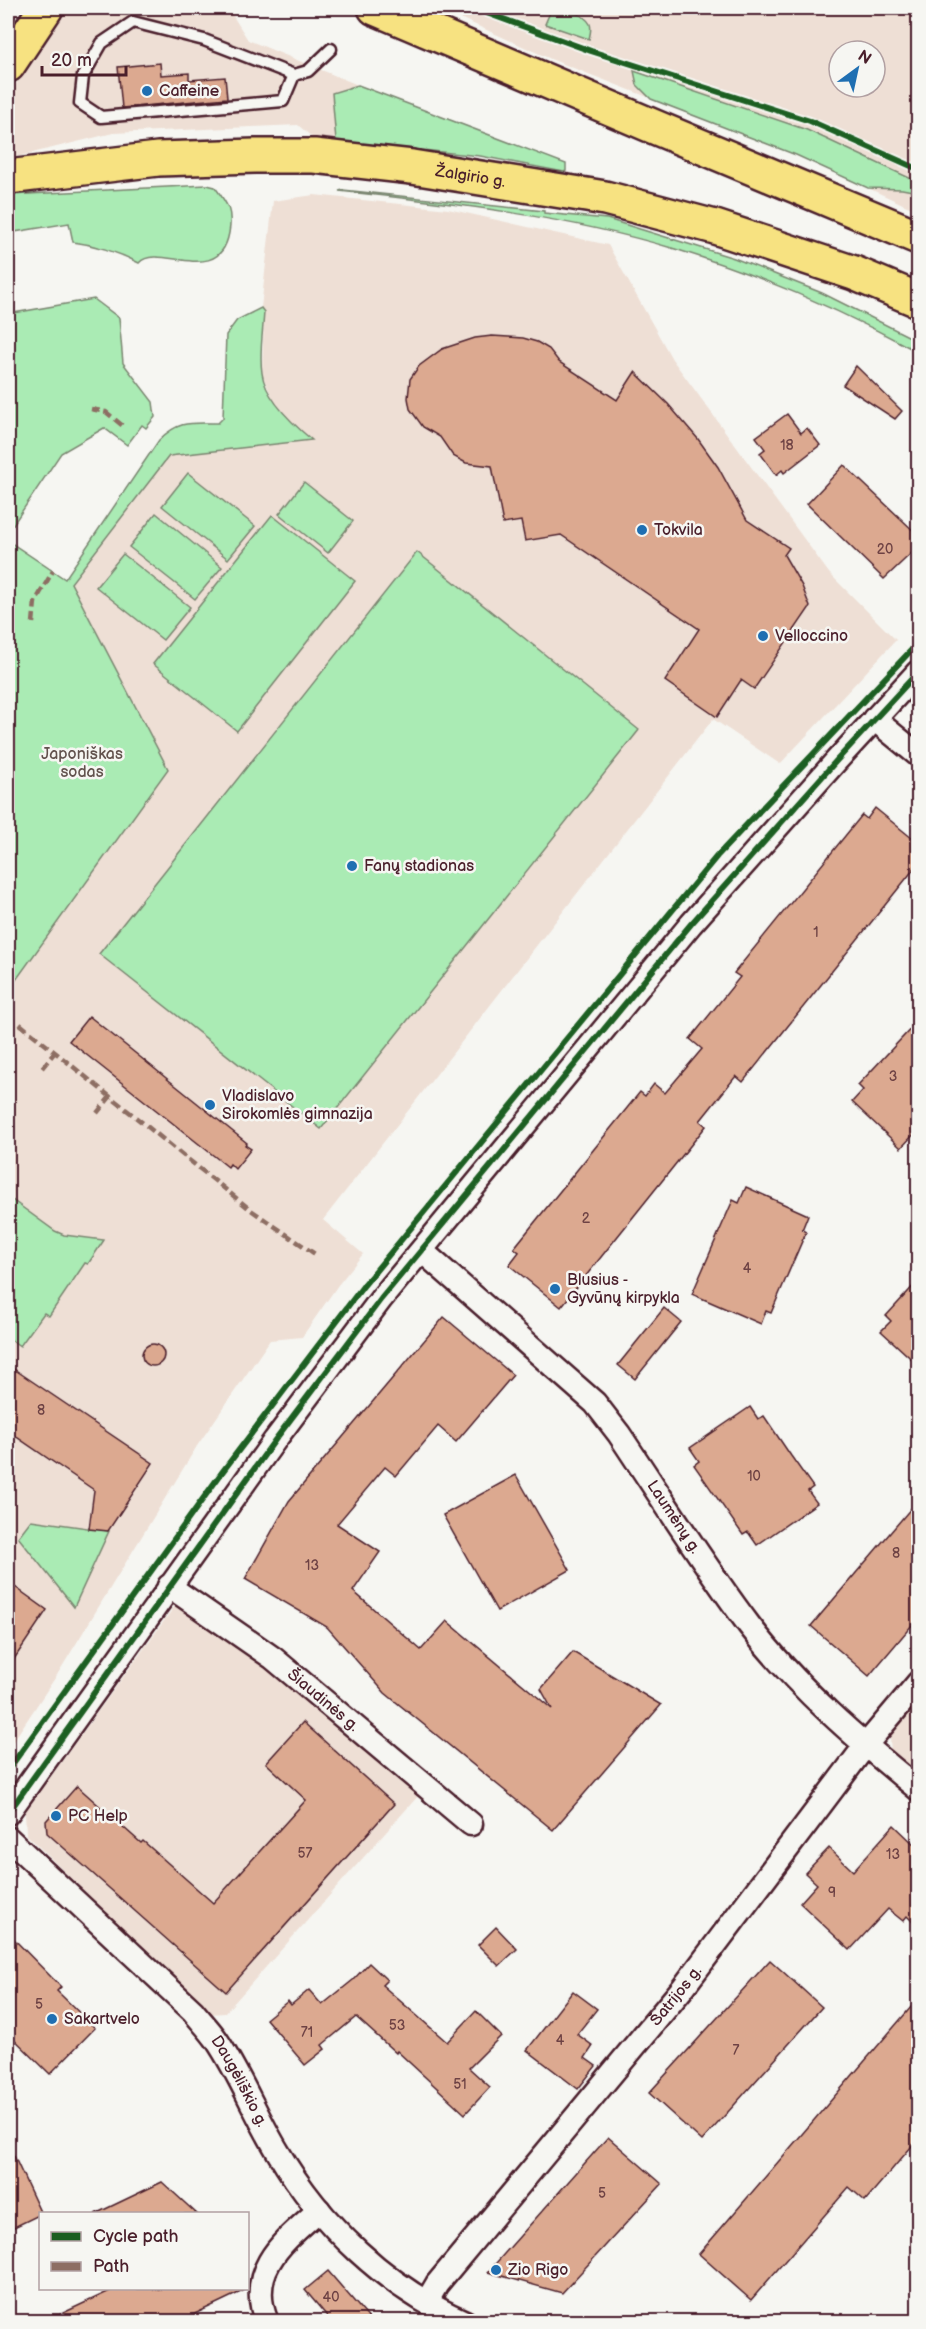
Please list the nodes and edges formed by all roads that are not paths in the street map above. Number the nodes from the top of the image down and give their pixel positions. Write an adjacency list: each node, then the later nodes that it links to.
1 (46, 8): 4 (main road)
2 (375, 8): 7 (main road)
3 (331, 49): 5 (lane)
4 (8, 65)
5 (294, 75): 5 (lane)
6 (8, 177): 8 (main road, Žalgirio g.)
7 (918, 237)
8 (918, 300)
9 (918, 672): 10 (street)
10 (874, 719): 11 (street); 12 (street)
11 (918, 755)
12 (422, 1251): 13 (street); 15 (street, Laumėnų g.)
13 (170, 1586): 17 (street); 18 (street, Šiaudinės g.)
14 (918, 1683): 15 (street, Šatrijos g.)
15 (865, 1746): 16 (street, Laumėnų g.); 21 (street, Šatrijos g.)
16 (918, 1789)
17 (8, 1813)
18 (471, 1824)
19 (8, 1838): 20 (street, Daugėliškio g.)
20 (319, 2210): 21 (street, Daugėliškio g.); 22 (street)
21 (427, 2301): 23 (street, Daugėliškio g.)
22 (267, 2322)
23 (465, 2322)

